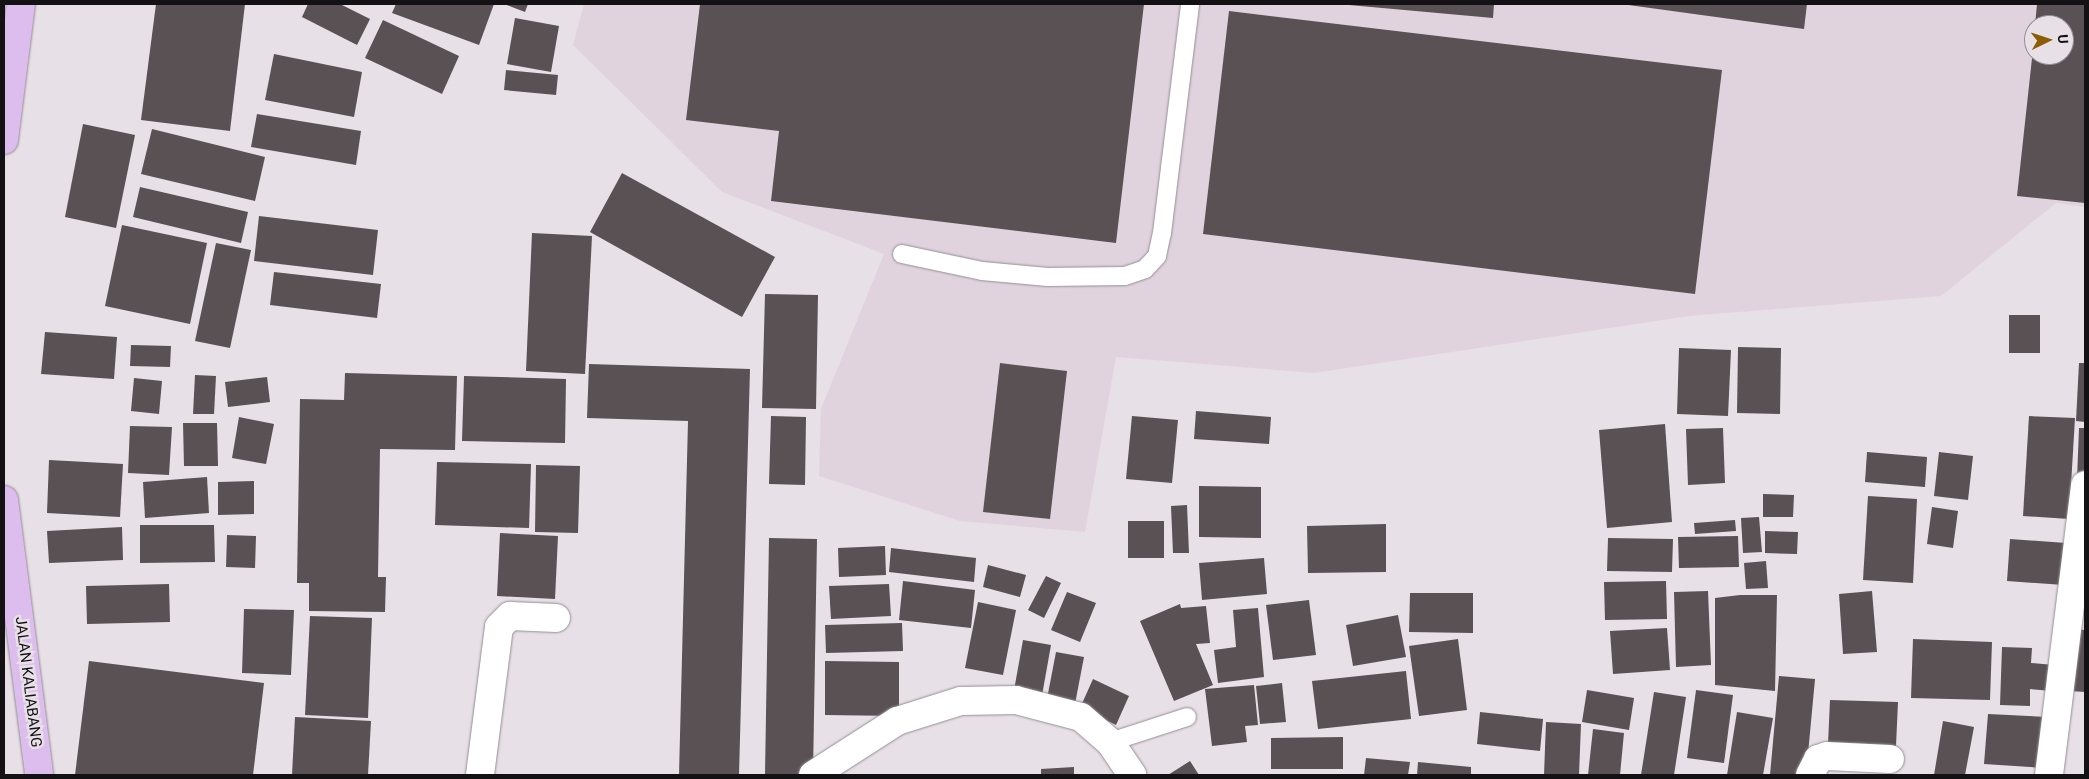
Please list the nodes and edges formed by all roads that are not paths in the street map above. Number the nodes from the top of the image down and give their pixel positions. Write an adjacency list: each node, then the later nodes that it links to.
1 (21, 4): 3 (main road)
2 (1190, 4): 5 (lane)
3 (8, 62): 4 (main road)
4 (4, 140)
5 (902, 254)
6 (2085, 485): 17 (street)
7 (4, 500): 12 (main road, JALAN KALIABANG)
8 (556, 618): 13 (street)
9 (1187, 717): 10 (lane)
10 (1110, 742): 14 (street); 15 (street)
11 (1890, 759): 16 (street)
12 (39, 775)
13 (480, 775)
14 (813, 775)
15 (1132, 775)
16 (1810, 775)
17 (2049, 775)

